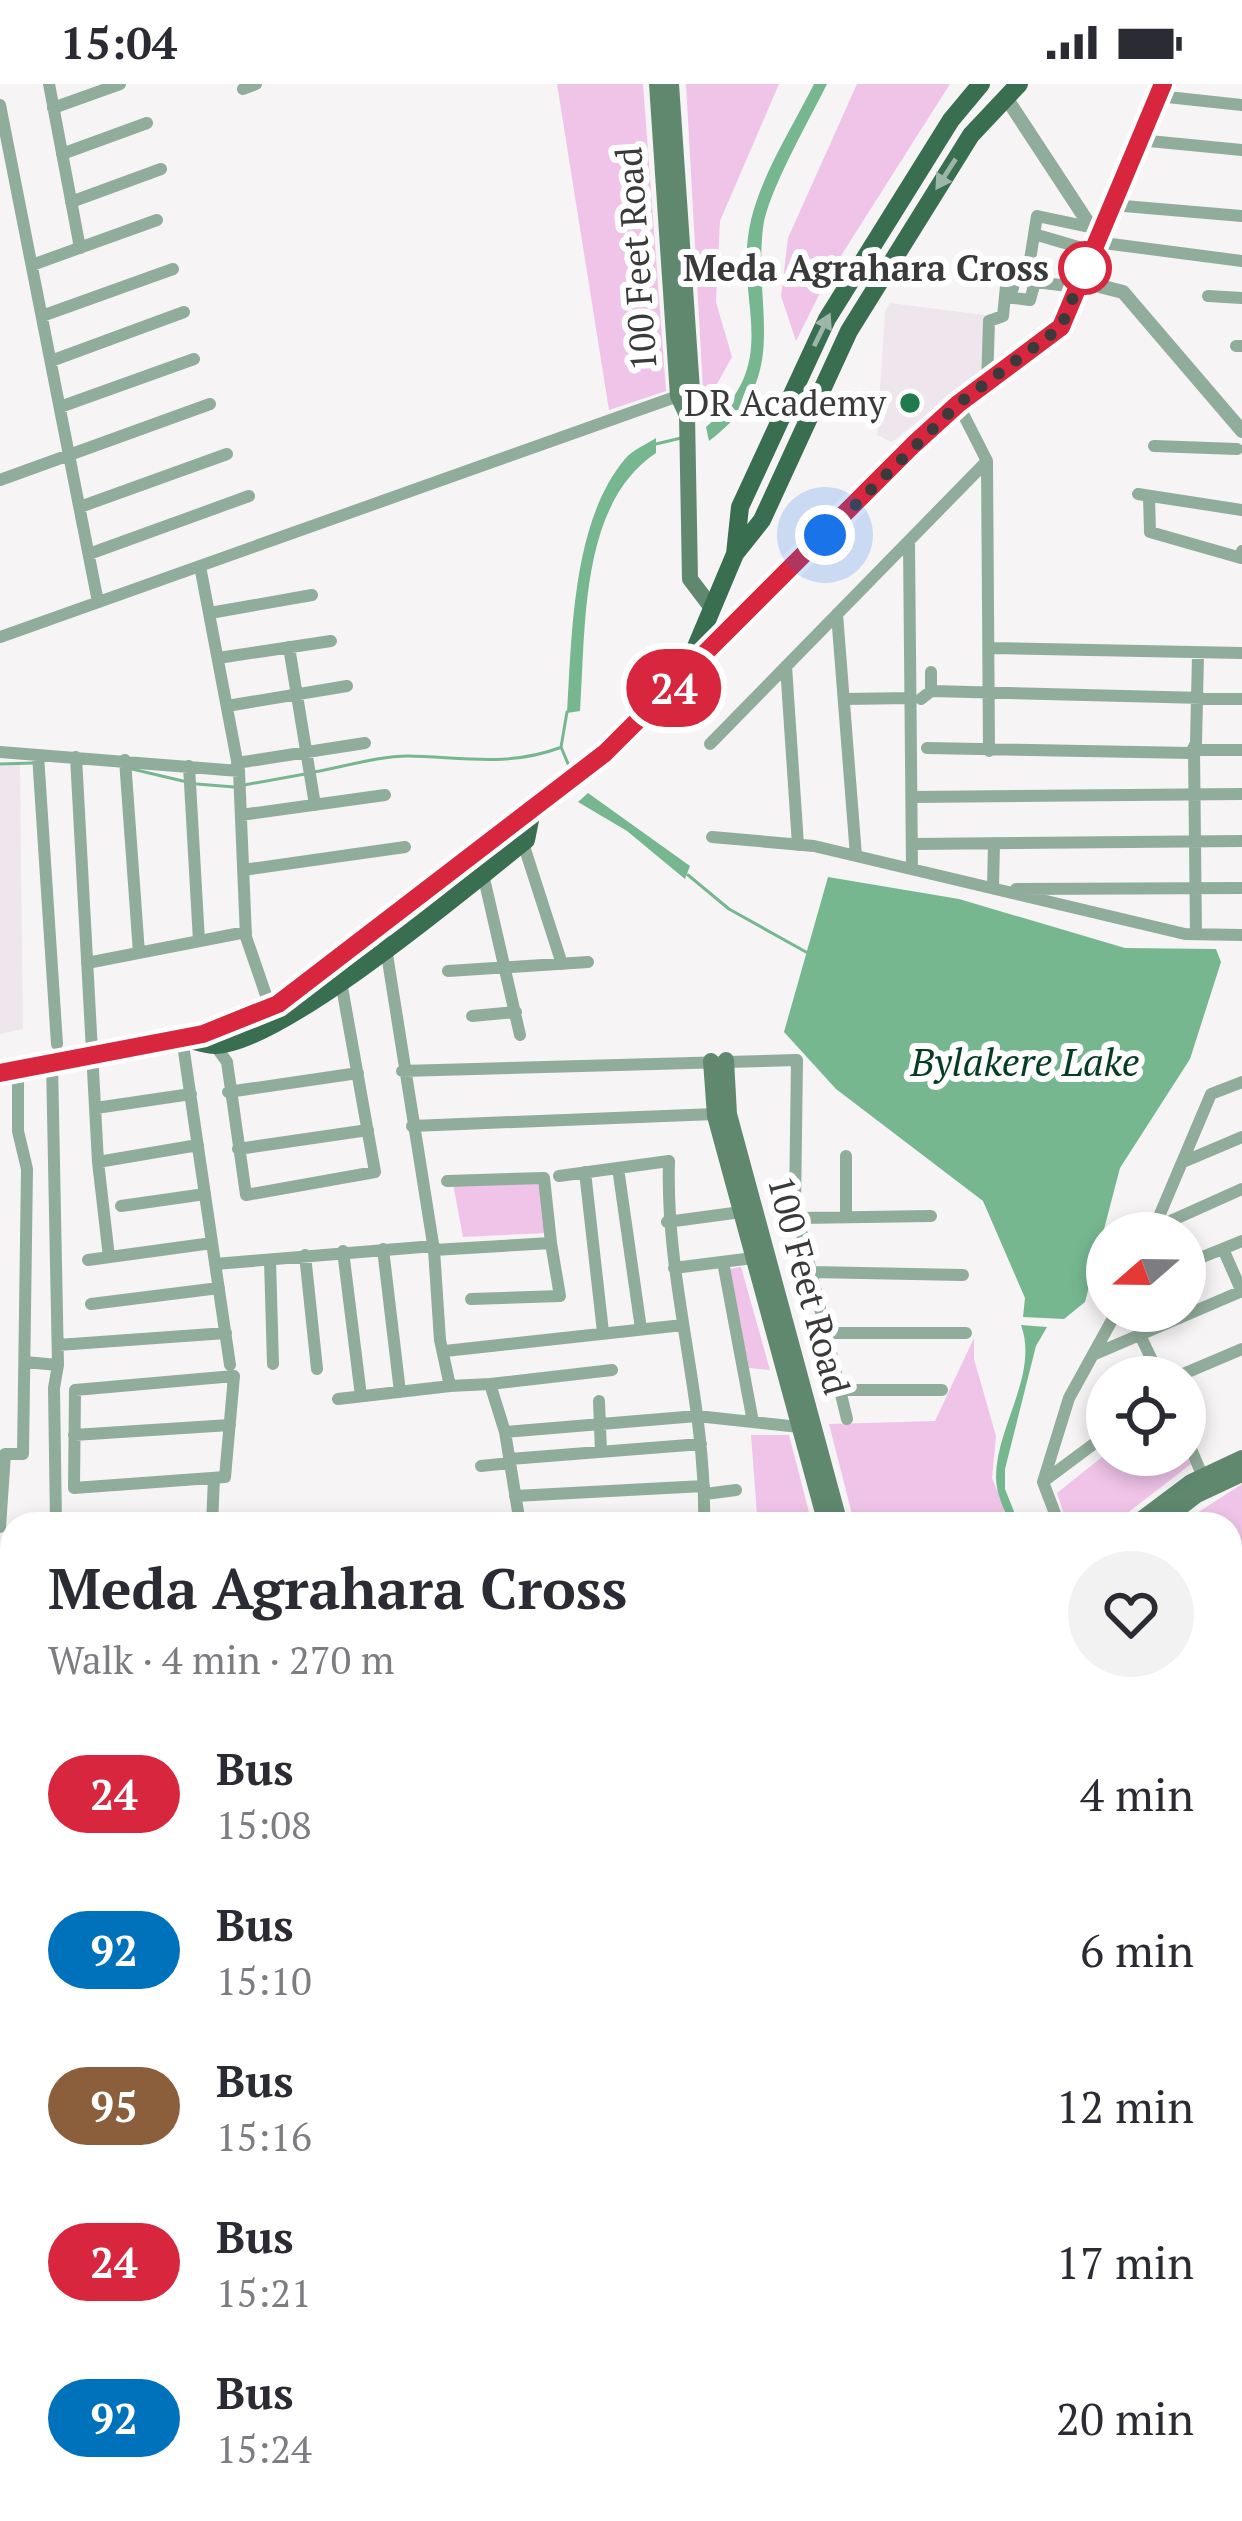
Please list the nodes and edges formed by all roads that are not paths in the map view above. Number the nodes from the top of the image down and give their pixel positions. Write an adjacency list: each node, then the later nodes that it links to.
1 (49, 84): 10 (street)
2 (120, 84): 10 (street)
3 (657, 84): 35 (main road, 100 Feet Road)
4 (671, 84): 35 (main road, 100 Feet Road)
5 (981, 84): 51 (main road, one-way to 5)
6 (1012, 90): 21 (street); 51 (main road, one-way to 51)
7 (1161, 90): 9 (street); 12 (main road)
8 (0, 105): 24 (street)
9 (1242, 105)
10 (53, 108): 14 (street)
11 (147, 123): 14 (street)
12 (1139, 140): 13 (street); 17 (main road)
13 (1242, 150)
14 (62, 154): 16 (street)
15 (161, 169): 16 (street)
16 (71, 202): 22 (street)
17 (1112, 205): 18 (street); 21 (main road)
18 (1242, 216)
19 (157, 220): 22 (street)
20 (1034, 234): 21 (street); 21 (street); 28 (street)
21 (1095, 237): 23 (street); 26 (main road)
22 (80, 248): 24 (street)
23 (1242, 261)
24 (32, 265): 31 (street)
25 (173, 268): 31 (street)
26 (1079, 284): 28 (street); 34 (main road); 39 (street)
27 (1208, 296): 29 (street)
28 (1005, 297): 34 (street)
29 (1242, 298)
30 (184, 312): 33 (street)
31 (42, 316): 33 (street)
32 (194, 358): 38 (street)
33 (50, 361): 38 (street)
34 (987, 384): 37 (main road)
35 (678, 396): 53 (street); 56 (main road)
36 (210, 404): 42 (street)
37 (958, 404): 44 (street); 68 (main road)
38 (60, 407): 42 (street)
39 (1242, 431)
40 (1154, 446): 41 (street)
41 (1237, 449)
42 (69, 454): 45 (street); 47 (street)
43 (226, 454): 47 (street)
44 (987, 461): 49 (street); 62 (street)
45 (0, 480)
46 (249, 496): 50 (street)
47 (80, 508): 50 (street)
48 (1242, 510): 52 (street)
49 (909, 541): 58 (street); 72 (street)
50 (89, 554): 55 (street)
51 (735, 554): 56 (main road)
52 (1240, 560)
53 (200, 566): 55 (street); 57 (street)
54 (312, 596): 57 (street)
55 (98, 602): 59 (street)
56 (712, 608): 68 (main road)
57 (210, 613): 65 (street)
58 (838, 614): 66 (street); 73 (street)
59 (0, 637)
60 (331, 641): 61 (street)
61 (289, 647): 65 (street); 71 (street)
62 (990, 648): 64 (street); 70 (street)
63 (1242, 653): 64 (street)
64 (1198, 655): 74 (street)
65 (218, 658): 76 (street)
66 (785, 666): 78 (street); 103 (street)
67 (931, 672): 72 (street)
68 (682, 680): 95 (main road)
69 (346, 686): 71 (street)
70 (991, 692): 72 (street); 74 (street); 84 (street)
71 (296, 694): 76 (street); 83 (street)
72 (921, 696): 73 (street); 93 (street)
73 (844, 699): 105 (street)
74 (1198, 699): 75 (street); 81 (street)
75 (1242, 699)
76 (227, 706): 89 (street)
77 (365, 743): 83 (street)
78 (710, 744)
79 (927, 748): 84 (street)
80 (1242, 750): 81 (street)
81 (1194, 751): 84 (street); 92 (street)
82 (0, 752): 85 (street)
83 (306, 752): 89 (street); 94 (street)
84 (989, 752)
85 (38, 755): 86 (street); 132 (street)
86 (76, 757): 87 (street); 121 (street)
87 (125, 760): 88 (street); 118 (street)
88 (189, 766): 89 (street); 116 (street)
89 (238, 767): 96 (street)
90 (1242, 794): 92 (street)
91 (386, 795): 94 (street)
92 (1194, 795): 93 (street); 98 (street)
93 (912, 796): 102 (street)
94 (315, 805): 96 (street)
95 (533, 805): 100 (main road); 112 (main road)
96 (241, 815): 107 (street)
97 (712, 836): 103 (street)
98 (1195, 841): 99 (street); 101 (street); 109 (street)
99 (1242, 841)
100 (523, 843): 108 (main road); 122 (street)
101 (994, 843): 102 (street); 111 (street)
102 (912, 844): 106 (street)
103 (798, 845): 105 (street)
104 (405, 847): 107 (street)
105 (856, 856): 106 (street)
106 (913, 869): 111 (street)
107 (243, 870): 113 (street)
108 (483, 874): 117 (main road); 123 (street)
109 (1196, 888): 110 (street); 111 (street); 114 (street)
110 (1242, 888)
111 (995, 889): 114 (street)
112 (382, 923): 117 (street); 119 (main road)
113 (246, 932): 116 (street); 126 (street)
114 (1196, 934): 115 (street)
115 (1242, 935)
116 (199, 941): 118 (street)
117 (386, 950): 125 (main road); 136 (street)
118 (139, 953): 121 (street)
119 (337, 958): 125 (street); 131 (main road)
120 (588, 962): 122 (street)
121 (87, 963): 133 (street)
122 (562, 964): 123 (street)
123 (507, 967): 124 (street); 127 (street)
124 (448, 971)
125 (341, 980): 131 (main road); 137 (street)
126 (269, 1004)
127 (516, 1012): 128 (street); 129 (street)
128 (472, 1016)
129 (520, 1035)
130 (182, 1038): 131 (main road); 133 (main road); 140 (street)
131 (210, 1039): 139 (street)
132 (54, 1053): 133 (main road); 135 (main road); 156 (street)
133 (93, 1055): 141 (street)
134 (719, 1061): 136 (street); 142 (main road, 100 Feet Road); 165 (street); 244 (main road, 100 Feet Road)
135 (9, 1070): 157 (street)
136 (402, 1071): 143 (street)
137 (358, 1072): 139 (street); 144 (street)
138 (1242, 1082): 150 (street)
139 (228, 1093): 147 (street)
140 (191, 1094): 141 (street); 146 (street)
141 (95, 1108): 149 (street)
142 (715, 1114): 143 (street); 160 (main road, 100 Feet Road)
143 (412, 1126): 170 (street)
144 (368, 1130): 147 (street); 147 (street)
145 (1242, 1137): 150 (street)
146 (198, 1144): 149 (street); 158 (street)
147 (238, 1149)
148 (846, 1156): 164 (street)
149 (98, 1162): 176 (street)
150 (1183, 1162): 161 (street)
151 (618, 1168): 152 (street); 166 (street); 190 (street)
152 (585, 1172): 153 (street); 191 (street)
153 (559, 1176)
154 (447, 1181): 168 (street)
155 (1242, 1189): 162 (street)
156 (53, 1190): 157 (street); 197 (street)
157 (28, 1192): 202 (street)
158 (205, 1194): 159 (street); 169 (street)
159 (121, 1207)
160 (741, 1212): 166 (street); 177 (main road, 100 Feet Road)
161 (1161, 1212)
162 (1193, 1212)
163 (932, 1216): 164 (street)
164 (847, 1217): 165 (street)
165 (798, 1218): 183 (street)
166 (667, 1222): 182 (street)
167 (1242, 1241): 172 (street)
168 (551, 1243): 170 (street); 187 (street)
169 (212, 1244): 176 (street); 181 (street)
170 (434, 1248): 171 (street); 199 (street)
171 (383, 1249): 173 (street); 213 (street)
172 (1223, 1249): 175 (street); 186 (street)
173 (343, 1251): 174 (street); 214 (street)
174 (305, 1255): 179 (street); 207 (street)
175 (1206, 1256)
176 (109, 1257): 178 (street)
177 (754, 1258): 180 (street); 222 (main road, 100 Feet Road)
178 (88, 1260)
179 (270, 1261): 181 (street); 203 (street)
180 (723, 1262): 182 (street); 219 (street)
181 (215, 1264): 185 (street)
182 (674, 1268): 189 (street)
183 (811, 1272): 184 (street); 194 (street)
184 (963, 1275)
185 (219, 1288): 188 (street); 193 (street)
186 (1242, 1291): 196 (street)
187 (471, 1300)
188 (92, 1304)
189 (683, 1325): 190 (street); 217 (street)
190 (641, 1328): 191 (street)
191 (604, 1332): 199 (street)
192 (1106, 1332): 200 (street)
193 (226, 1333): 197 (street); 206 (street)
194 (826, 1333): 195 (street); 211 (street)
195 (966, 1333)
196 (1140, 1335): 200 (street); 201 (street)
197 (58, 1345): 205 (street)
198 (1242, 1349): 204 (street)
199 (445, 1351): 210 (street)
200 (1094, 1355): 234 (street)
201 (1150, 1356)
202 (25, 1362): 205 (street); 238 (street)
203 (273, 1364)
204 (1206, 1364)
205 (58, 1365): 239 (street)
206 (230, 1365)
207 (317, 1369)
208 (612, 1370): 209 (street)
209 (490, 1384): 210 (street); 223 (street)
210 (450, 1387): 213 (street)
211 (840, 1390): 212 (street); 218 (street)
212 (942, 1390)
213 (400, 1392): 214 (street)
214 (361, 1396): 215 (street)
215 (338, 1399)
216 (599, 1401): 220 (street)
217 (697, 1416): 219 (street); 220 (street); 225 (street)
218 (847, 1419)
219 (753, 1423): 222 (street)
220 (601, 1424): 223 (street); 227 (street)
221 (230, 1425): 224 (street); 224 (street); 233 (street)
222 (800, 1427): 243 (main road, 100 Feet Road)
223 (505, 1432): 229 (street)
224 (74, 1435): 233 (street)
225 (701, 1444): 227 (street); 235 (street)
226 (1086, 1450): 234 (street)
227 (601, 1452): 229 (street)
228 (1242, 1458): 232 (main road)
229 (510, 1461): 230 (street); 237 (street)
230 (482, 1466)
231 (1242, 1474): 247 (main road)
232 (1203, 1477): 246 (main road)
233 (214, 1478): 240 (street)
234 (1042, 1482): 245 (street)
235 (705, 1490): 236 (street); 237 (street); 242 (street)
236 (736, 1490)
237 (515, 1496): 241 (street)
238 (1, 1512)
239 (56, 1512)
240 (213, 1512)
241 (518, 1512)
242 (704, 1512)
243 (823, 1512)
244 (837, 1512)
245 (1054, 1512)
246 (1152, 1512)
247 (1175, 1512)

